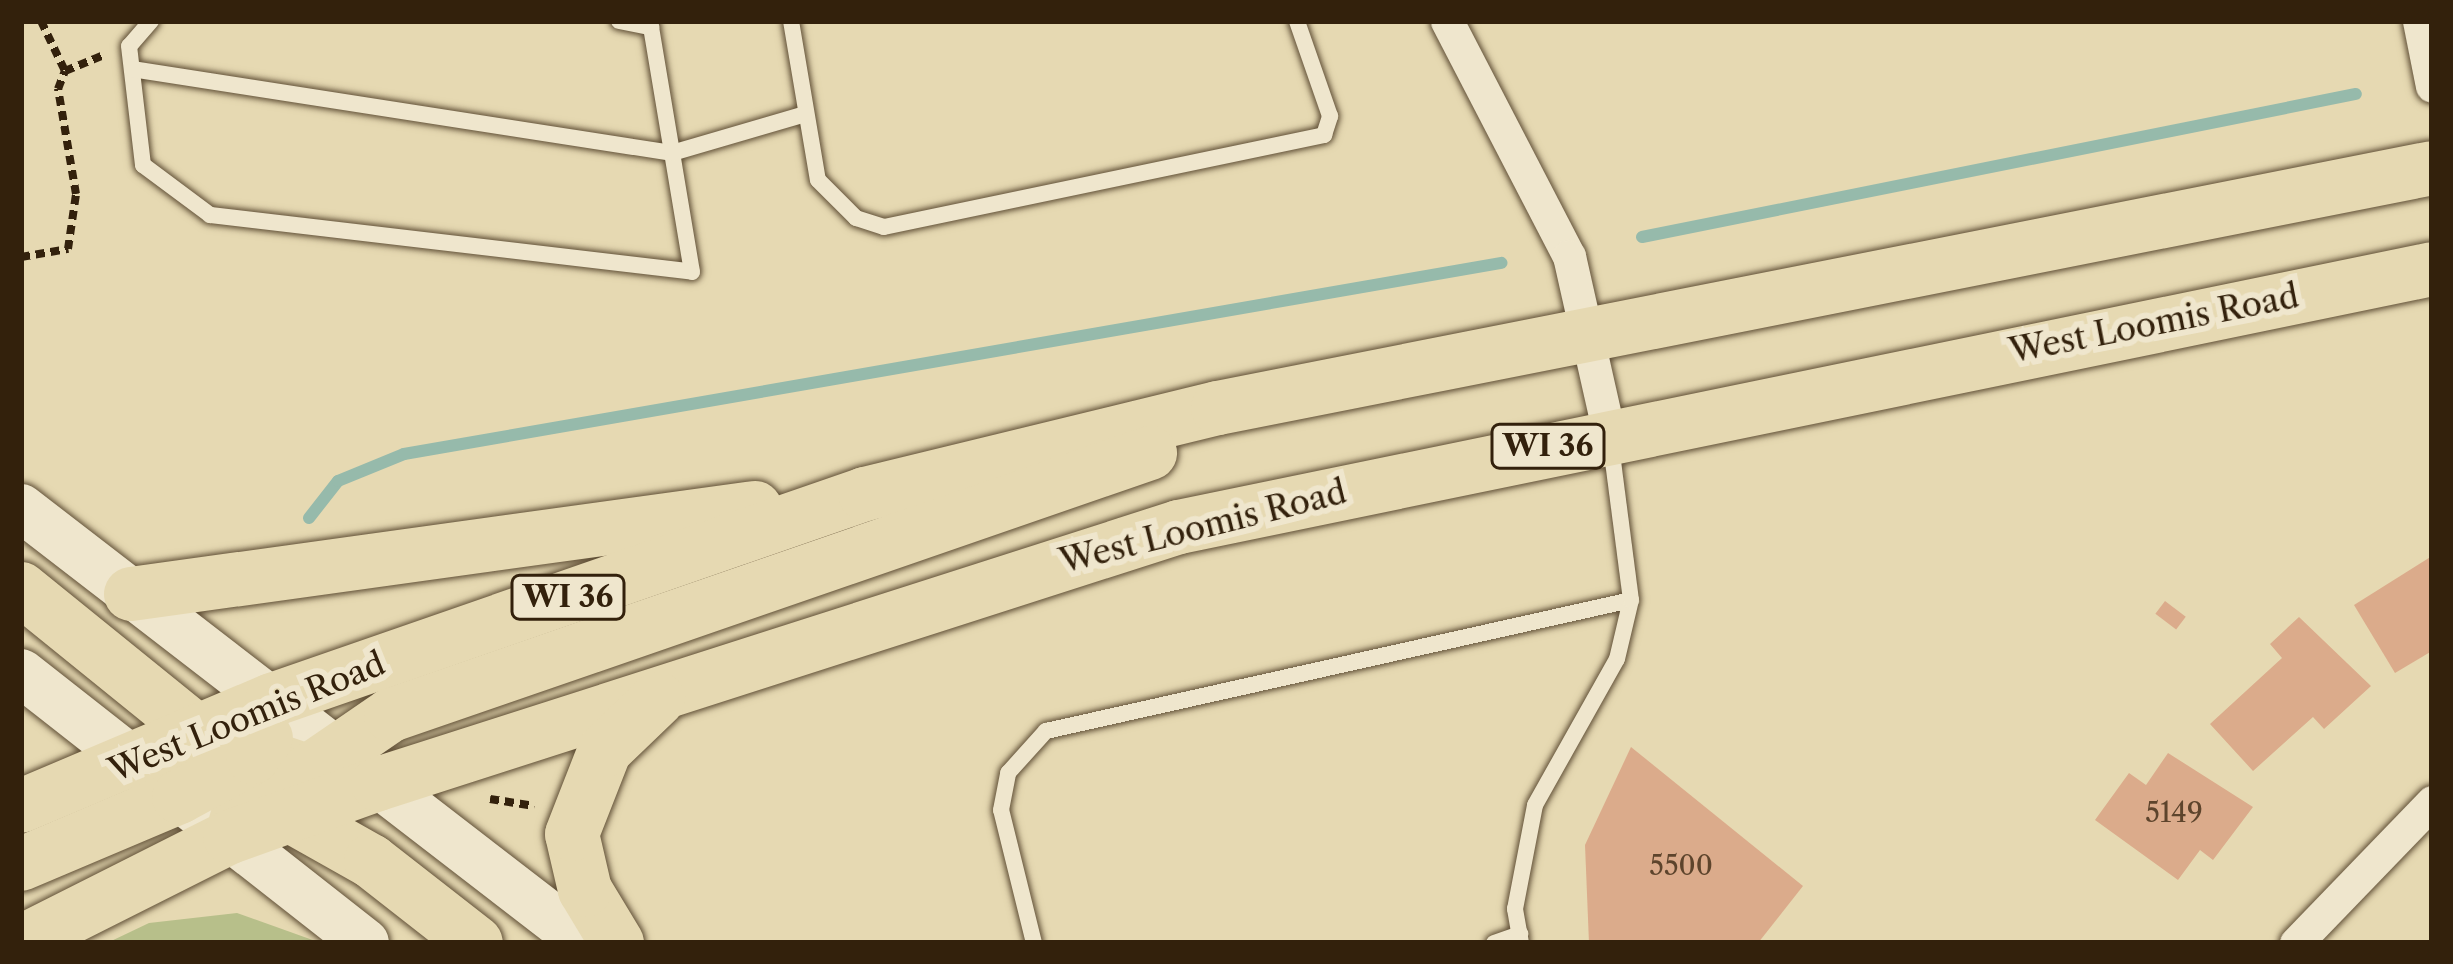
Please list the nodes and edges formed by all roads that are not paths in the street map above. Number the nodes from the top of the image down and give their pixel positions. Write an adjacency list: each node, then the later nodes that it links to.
1 (151, 21): 8 (lane)
2 (619, 21): 7 (lane)
3 (791, 21): 10 (lane)
4 (1297, 21): 10 (lane)
5 (1447, 21): 14 (street)
6 (2419, 21): 9 (street)
7 (651, 24): 11 (lane)
8 (132, 69): 11 (lane); 11 (lane)
9 (2432, 86)
10 (805, 114): 11 (lane)
11 (672, 153)
12 (2432, 168): 14 (main road, West Loomis Road / WI 36)
13 (2432, 269): 16 (main road, West Loomis Road / WI 36)
14 (1588, 338): 15 (main road, West Loomis Road / WI 36); 16 (street)
15 (1290, 394): 17 (main road, West Loomis Road / WI 36); 26 (main road)
16 (1610, 433): 21 (lane); 23 (main road, West Loomis Road / WI 36)
17 (865, 494): 20 (main road); 24 (main road, West Loomis Road / WI 36)
18 (21, 508): 20 (street)
19 (21, 590): 26 (main road)
20 (131, 594): 24 (street)
21 (1631, 600): 31 (lane); 37 (lane)
22 (21, 673): 25 (street)
23 (679, 683): 27 (main road, West Loomis Road / WI 36); 36 (main road)
24 (272, 700): 26 (main road, West Loomis Road / WI 36); 26 (street)
25 (136, 763): 26 (main road, West Loomis Road / WI 36); 29 (main road, West Loomis Road / WI 36)
26 (251, 782): 27 (main road, West Loomis Road / WI 36); 27 (street); 30 (main road); 32 (main road, West Loomis Road / WI 36); 33 (street); 34 (main road)
27 (378, 784): 35 (street)
28 (2432, 802): 39 (street)
29 (21, 806)
30 (21, 864)
31 (1520, 938): 38 (lane)
32 (21, 942)
33 (365, 943)
34 (476, 943)
35 (584, 943)
36 (617, 943)
37 (1034, 943)
38 (1494, 943)
39 (2296, 943)

